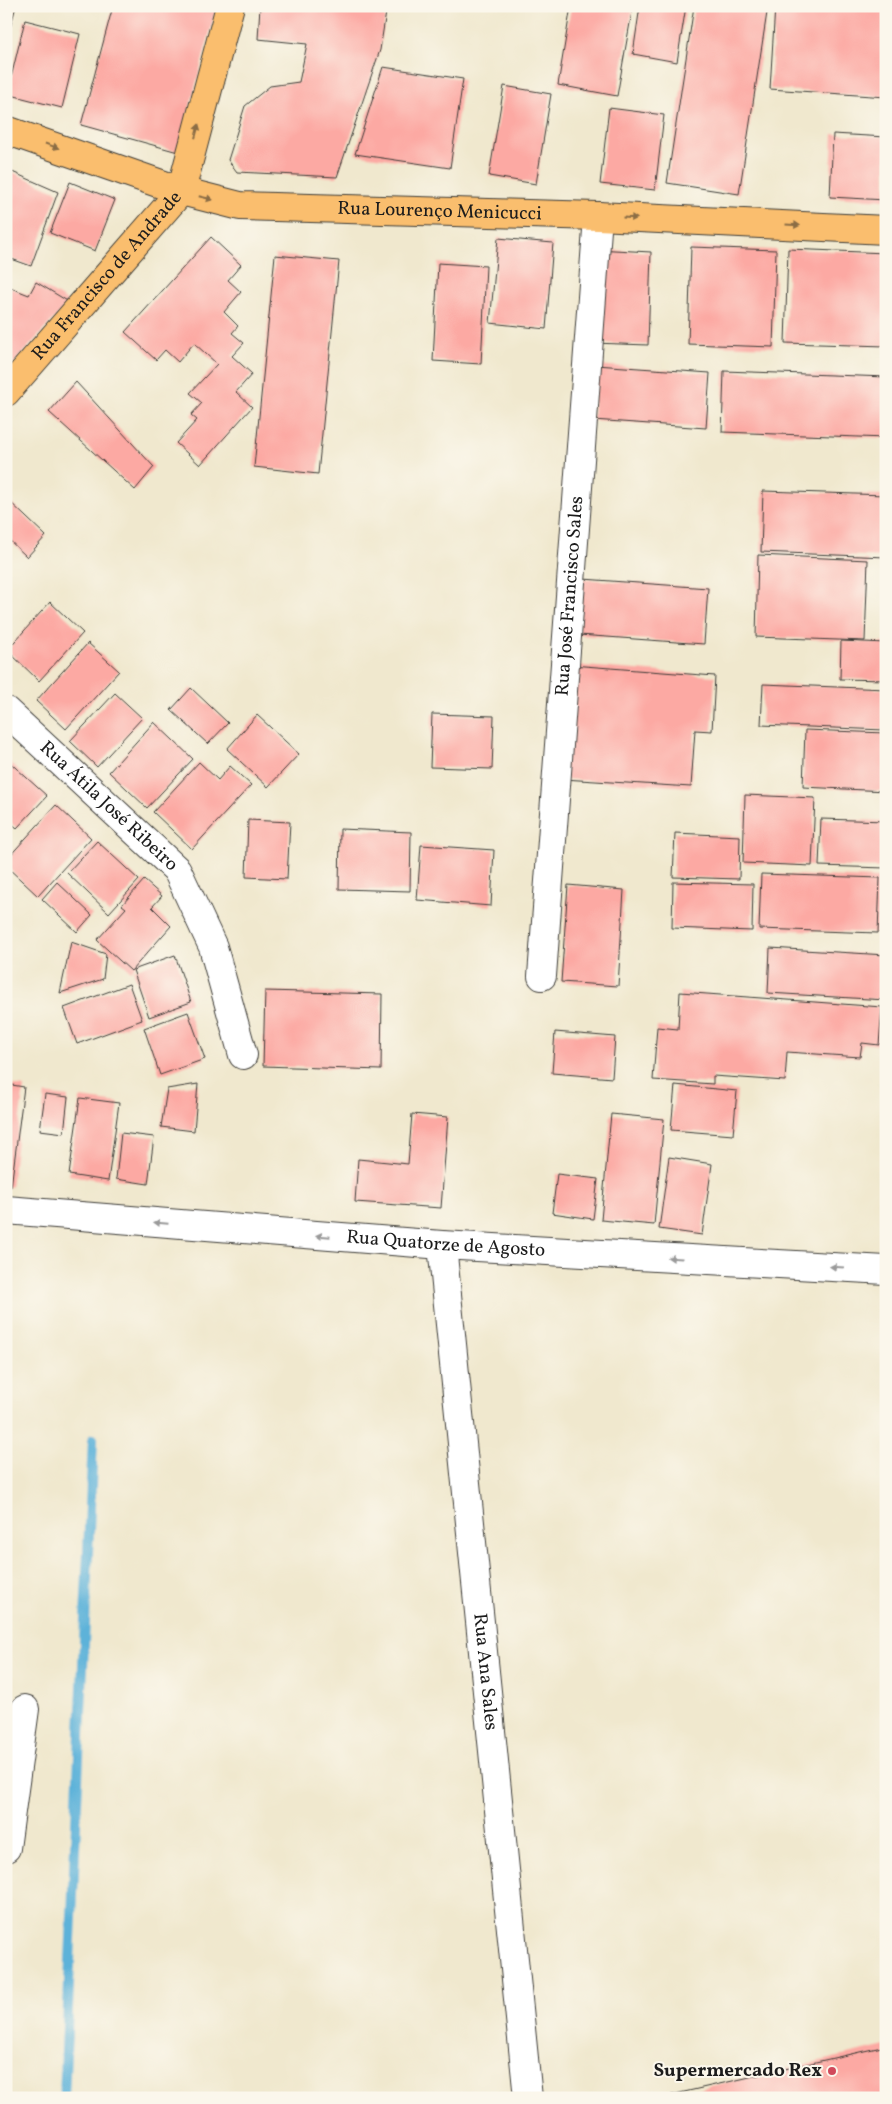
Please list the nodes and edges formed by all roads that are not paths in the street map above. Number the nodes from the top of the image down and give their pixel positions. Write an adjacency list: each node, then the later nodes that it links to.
1 (230, 6): 3 (main road, Rua Francisco de Andrade, one-way to 1)
2 (6, 130): 3 (main road, Rua Lourenço Menicucci, one-way to 3)
3 (181, 191): 4 (main road, Rua Lourenço Menicucci, one-way to 4); 6 (main road, Rua Francisco de Andrade)
4 (598, 216): 5 (main road, Rua Lourenço Menicucci, one-way to 5); 8 (street, Rua José Francisco Sales)
5 (886, 230)
6 (6, 392)
7 (6, 711): 9 (street, Rua Átila José Ribeiro)
8 (542, 976)
9 (243, 1055)
10 (6, 1210): 11 (street, Rua Quatorze de Agosto, one-way to 10)
11 (442, 1245): 12 (street, Rua Quatorze de Agosto, one-way to 11); 15 (street, Rua Ana Sales)
12 (886, 1270)
13 (25, 1709): 14 (street)
14 (6, 1848)
15 (528, 2098)

